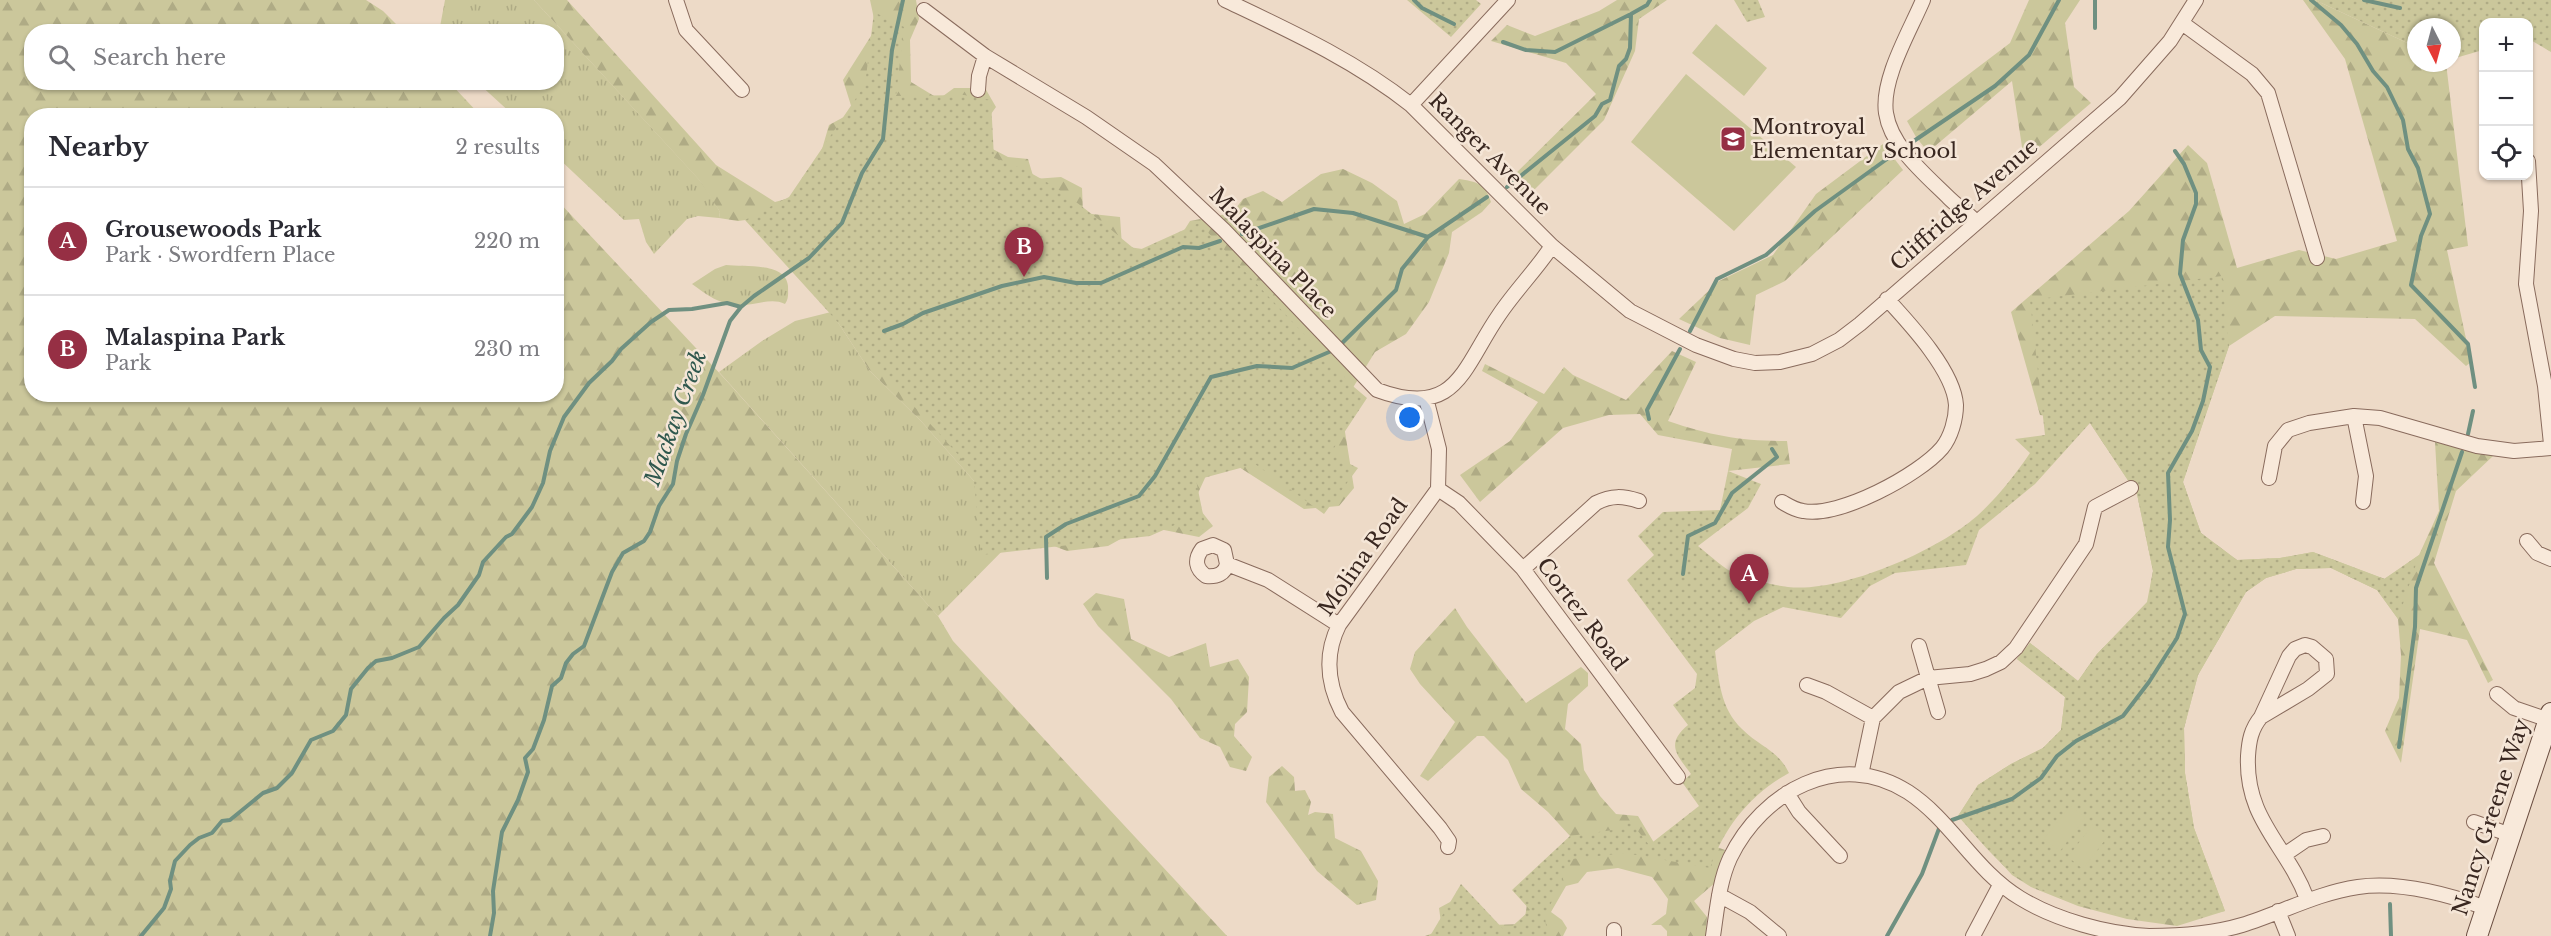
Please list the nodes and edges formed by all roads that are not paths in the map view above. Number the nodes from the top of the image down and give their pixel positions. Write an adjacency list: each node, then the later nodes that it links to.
1 (676, 0): 9 (street)
2 (1225, 0): 11 (street, Ranger Avenue)
3 (1508, 0): 11 (street)
4 (1923, 0): 13 (street)
5 (2196, 0): 7 (street, Cliffridge Avenue)
6 (924, 10): 8 (street, Malaspina Place)
7 (2182, 23): 13 (street, Cliffridge Avenue); 15 (street)
8 (985, 56): 10 (street); 18 (street, Malaspina Place)
9 (742, 90)
10 (978, 90)
11 (1411, 105): 14 (street, Ranger Avenue)
12 (2530, 180): 20 (street)
13 (1976, 222): 16 (street, Cliffridge Avenue)
14 (1552, 246): 17 (street, Ranger Avenue); 18 (street, Malaspina Place)
15 (2317, 258)
16 (1887, 299): 17 (street, Cliffridge Avenue); 25 (street)
17 (1714, 353)
18 (1426, 398): 23 (street, Molina Road)
19 (2354, 416): 20 (street); 21 (street); 26 (street)
20 (2551, 446)
21 (2269, 478)
22 (2131, 488): 33 (street)
23 (1438, 489): 30 (street, Cortez Road); 31 (street, Molina Road)
24 (1639, 501): 30 (street)
25 (1782, 502)
26 (2362, 502)
27 (2527, 541): 28 (street)
28 (2551, 559)
29 (1227, 564): 31 (street)
30 (1523, 569): 41 (street, Cortez Road)
31 (1339, 625): 46 (street, Molina Road)
32 (1919, 646): 33 (street)
33 (1928, 678): 36 (street); 39 (street)
34 (1807, 685): 39 (street)
35 (2497, 694): 37 (street)
36 (1938, 712)
37 (2550, 716): 44 (street, Nancy Greene Way)
38 (2261, 717): 38 (street); 47 (street)
39 (1873, 718): 40 (street)
40 (1860, 775): 42 (street); 49 (street)
41 (1678, 777)
42 (1787, 793): 48 (street); 50 (street)
43 (2474, 822): 44 (street)
44 (2511, 835): 52 (street, Nancy Greene Way)
45 (2323, 836): 47 (street)
46 (1448, 847)
47 (2284, 855): 51 (street)
48 (1840, 856)
49 (2000, 885): 56 (street); 57 (street)
50 (1719, 895): 54 (street); 55 (street)
51 (2307, 899): 52 (street); 53 (street)
52 (2486, 908): 59 (street, Nancy Greene Way)
53 (2278, 911): 57 (street); 58 (street)
54 (1713, 936)
55 (1779, 936)
56 (1973, 936)
57 (2148, 936)
58 (2288, 936)
59 (2477, 936)

